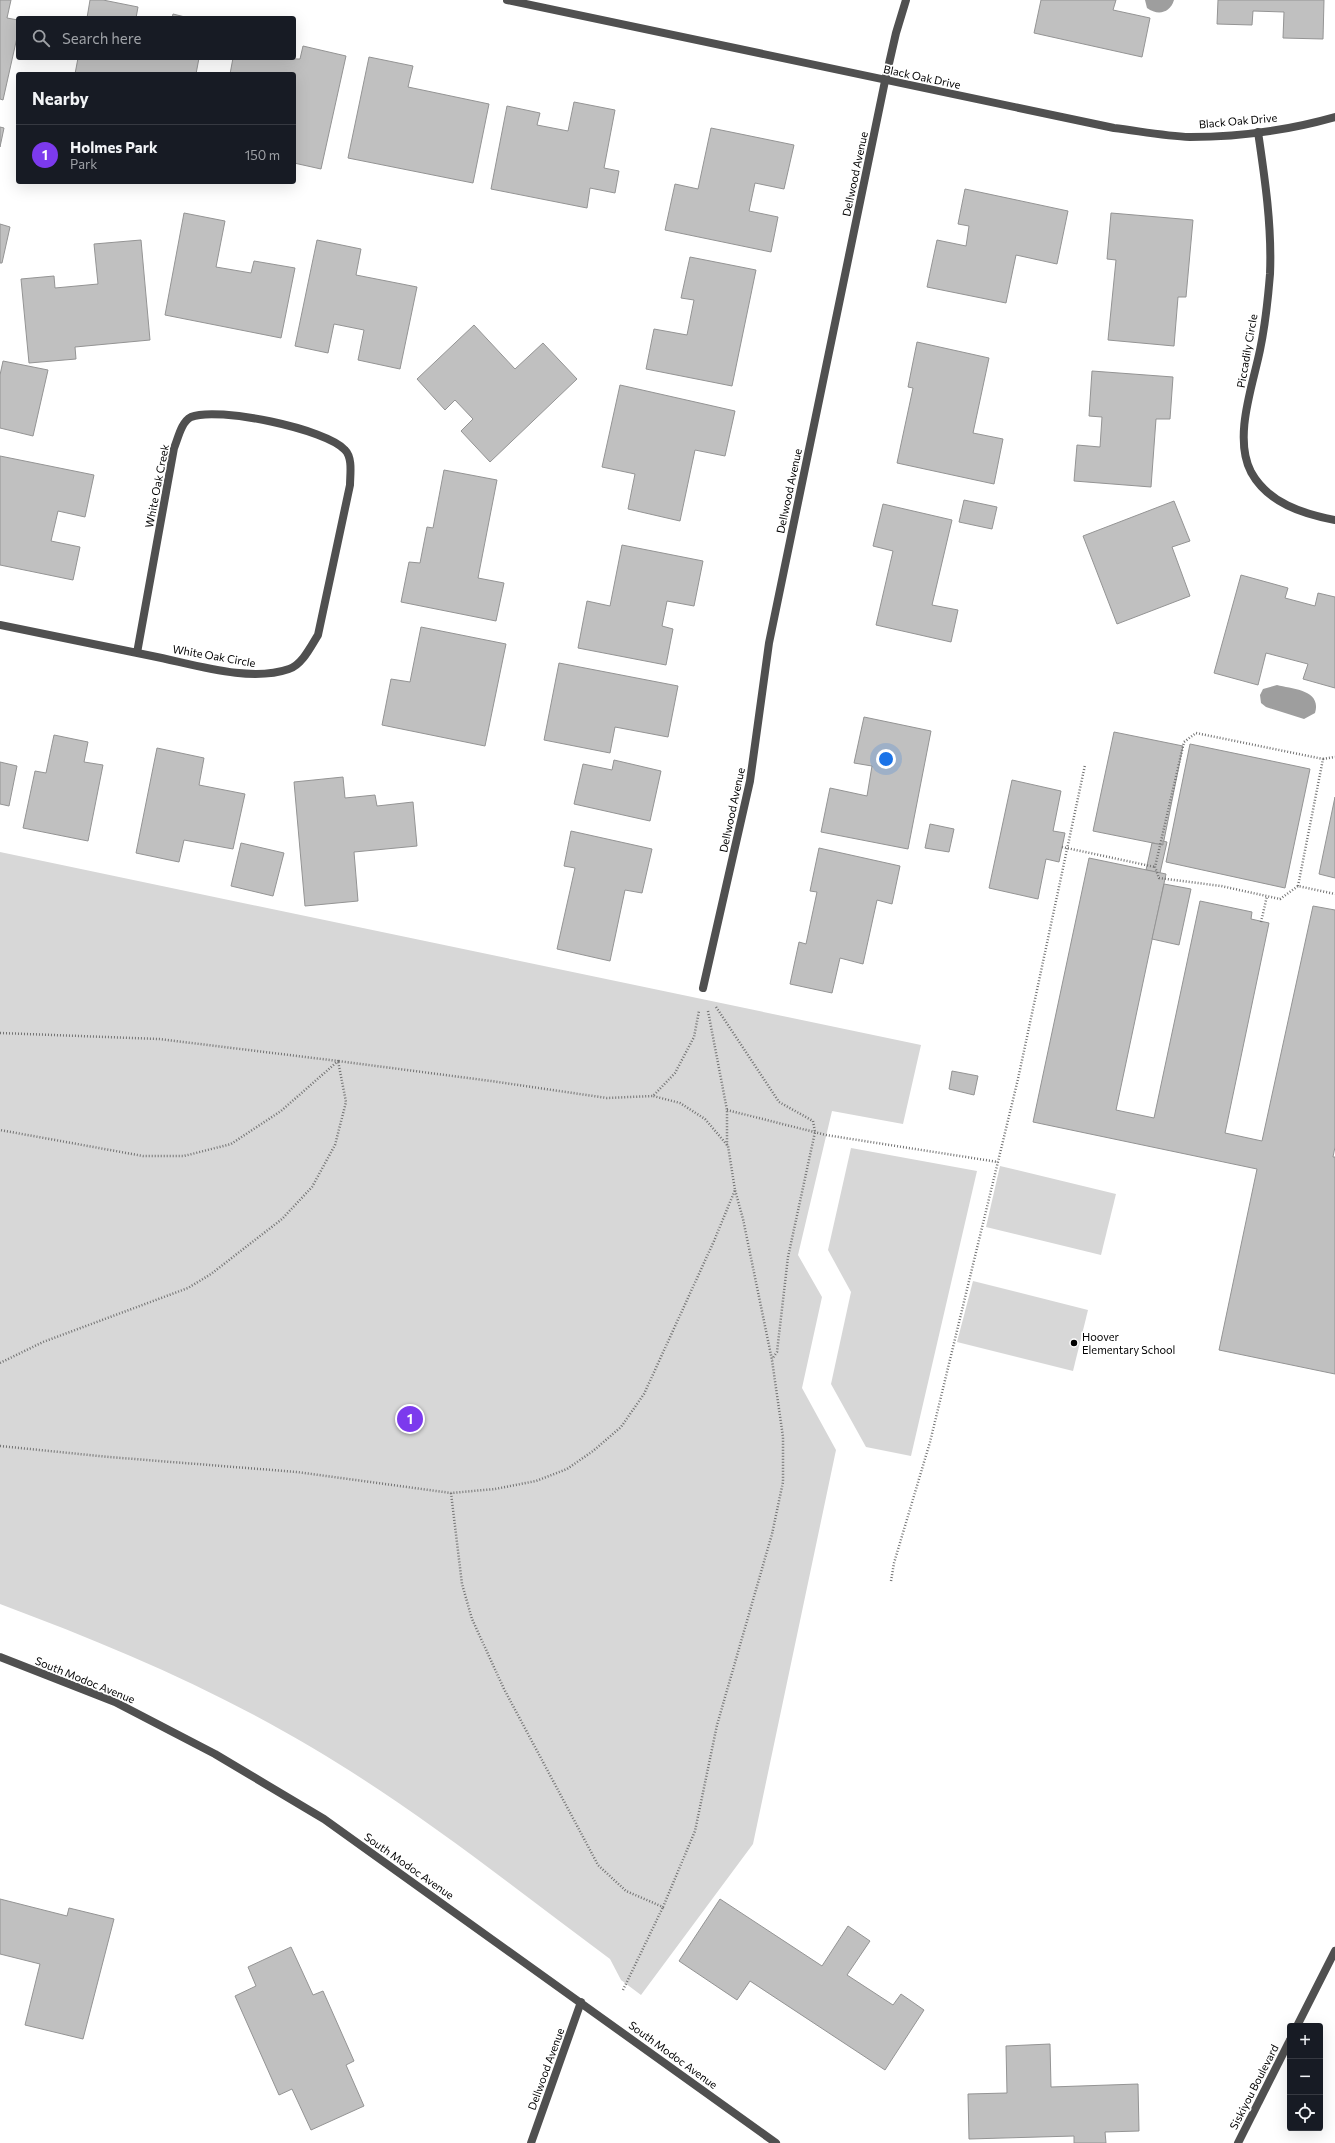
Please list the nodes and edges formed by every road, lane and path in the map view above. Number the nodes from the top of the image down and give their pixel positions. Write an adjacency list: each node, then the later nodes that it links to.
1 (507, 0): 3 (street, Black Oak Drive)
2 (906, 0): 3 (street, Dellwood Avenue)
3 (885, 81): 5 (street, Black Oak Drive); 20 (street, Dellwood Avenue)
4 (1335, 117): 5 (street, Black Oak Drive)
5 (1258, 132): 7 (street, Piccadily Circle)
6 (346, 451): 9 (street, White Oak Circle); 9 (street, White Oak Creek)
7 (1335, 520)
8 (0, 625): 9 (street, White Oak Circle)
9 (137, 653)
10 (1335, 757): 11 (path)
11 (1323, 759): 15 (path); 16 (path)
12 (1085, 766): 14 (path)
13 (1062, 847): 14 (path)
14 (1067, 848): 15 (path); 28 (path)
15 (1155, 867): 18 (path)
16 (1298, 886): 17 (path); 18 (path)
17 (1335, 894)
18 (1267, 896): 19 (path)
19 (1261, 922)
20 (703, 988): 23 (path); 24 (path); 26 (path)
21 (0, 1034): 22 (path)
22 (338, 1061): 23 (path); 25 (path); 31 (path)
23 (653, 1096): 27 (path)
24 (727, 1110): 26 (path); 27 (path)
25 (0, 1130)
26 (815, 1132): 28 (path); 30 (path)
27 (728, 1146): 29 (path)
28 (998, 1162): 34 (path)
29 (735, 1190): 30 (path); 33 (path)
30 (772, 1360): 36 (path)
31 (0, 1363)
32 (0, 1446): 33 (path)
33 (450, 1493): 36 (path)
34 (891, 1581)
35 (0, 1657): 39 (street, South Modoc Avenue)
36 (663, 1907): 38 (path)
37 (1335, 1951): 40 (street)
38 (623, 1990)
39 (581, 2002): 42 (street, Dellwood Avenue); 43 (street, South Modoc Avenue)
40 (1299, 2023)
41 (1287, 2046): 44 (street, Siskiyou Boulevard)
42 (531, 2143)
43 (776, 2143)
44 (1238, 2143)

